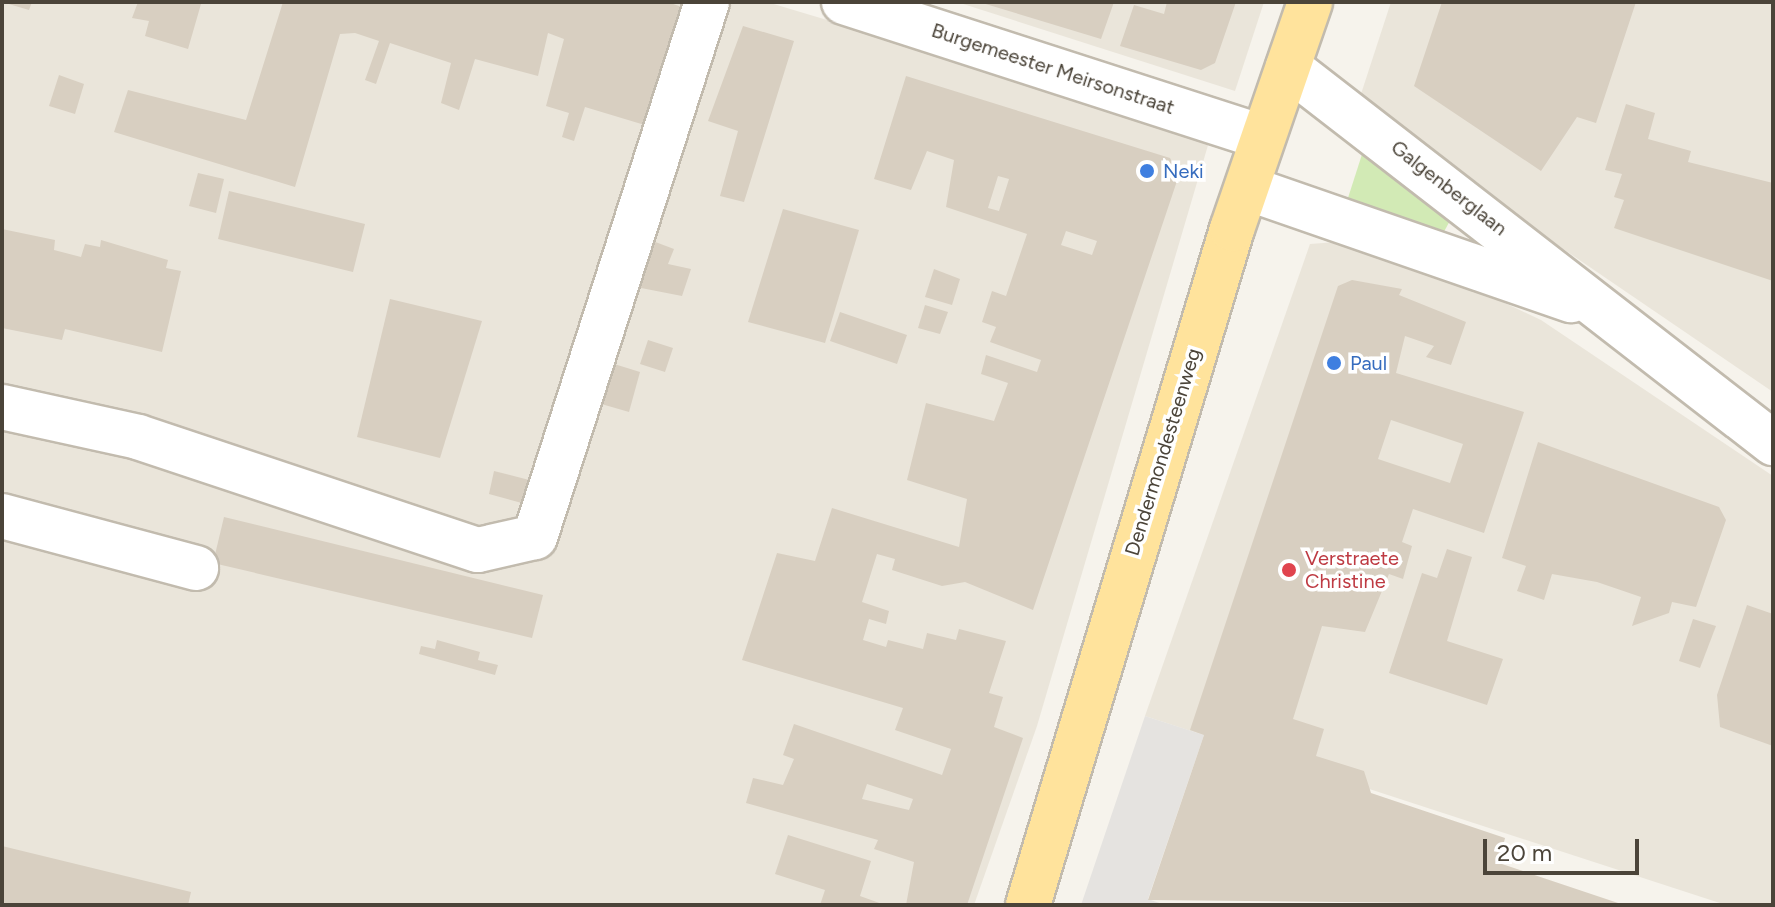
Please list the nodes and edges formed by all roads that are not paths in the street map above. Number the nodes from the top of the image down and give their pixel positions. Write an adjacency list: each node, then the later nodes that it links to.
1 (707, 2): 8 (street)
2 (844, 2): 5 (street, Burgemeester Meirsonstraat)
3 (1310, 2): 4 (main road, Dendermondesteenweg)
4 (1288, 67): 5 (main road, Dendermondesteenweg); 7 (street, Galgenberglaan)
5 (1263, 137): 6 (main road, Dendermondesteenweg)
6 (1247, 188): 7 (street, Galgenberglaan); 12 (main road, Dendermondesteenweg)
7 (1607, 313): 9 (street, Galgenberglaan)
8 (2, 407)
9 (1773, 443)
10 (2, 516): 11 (street)
11 (196, 568)
12 (1028, 905)

